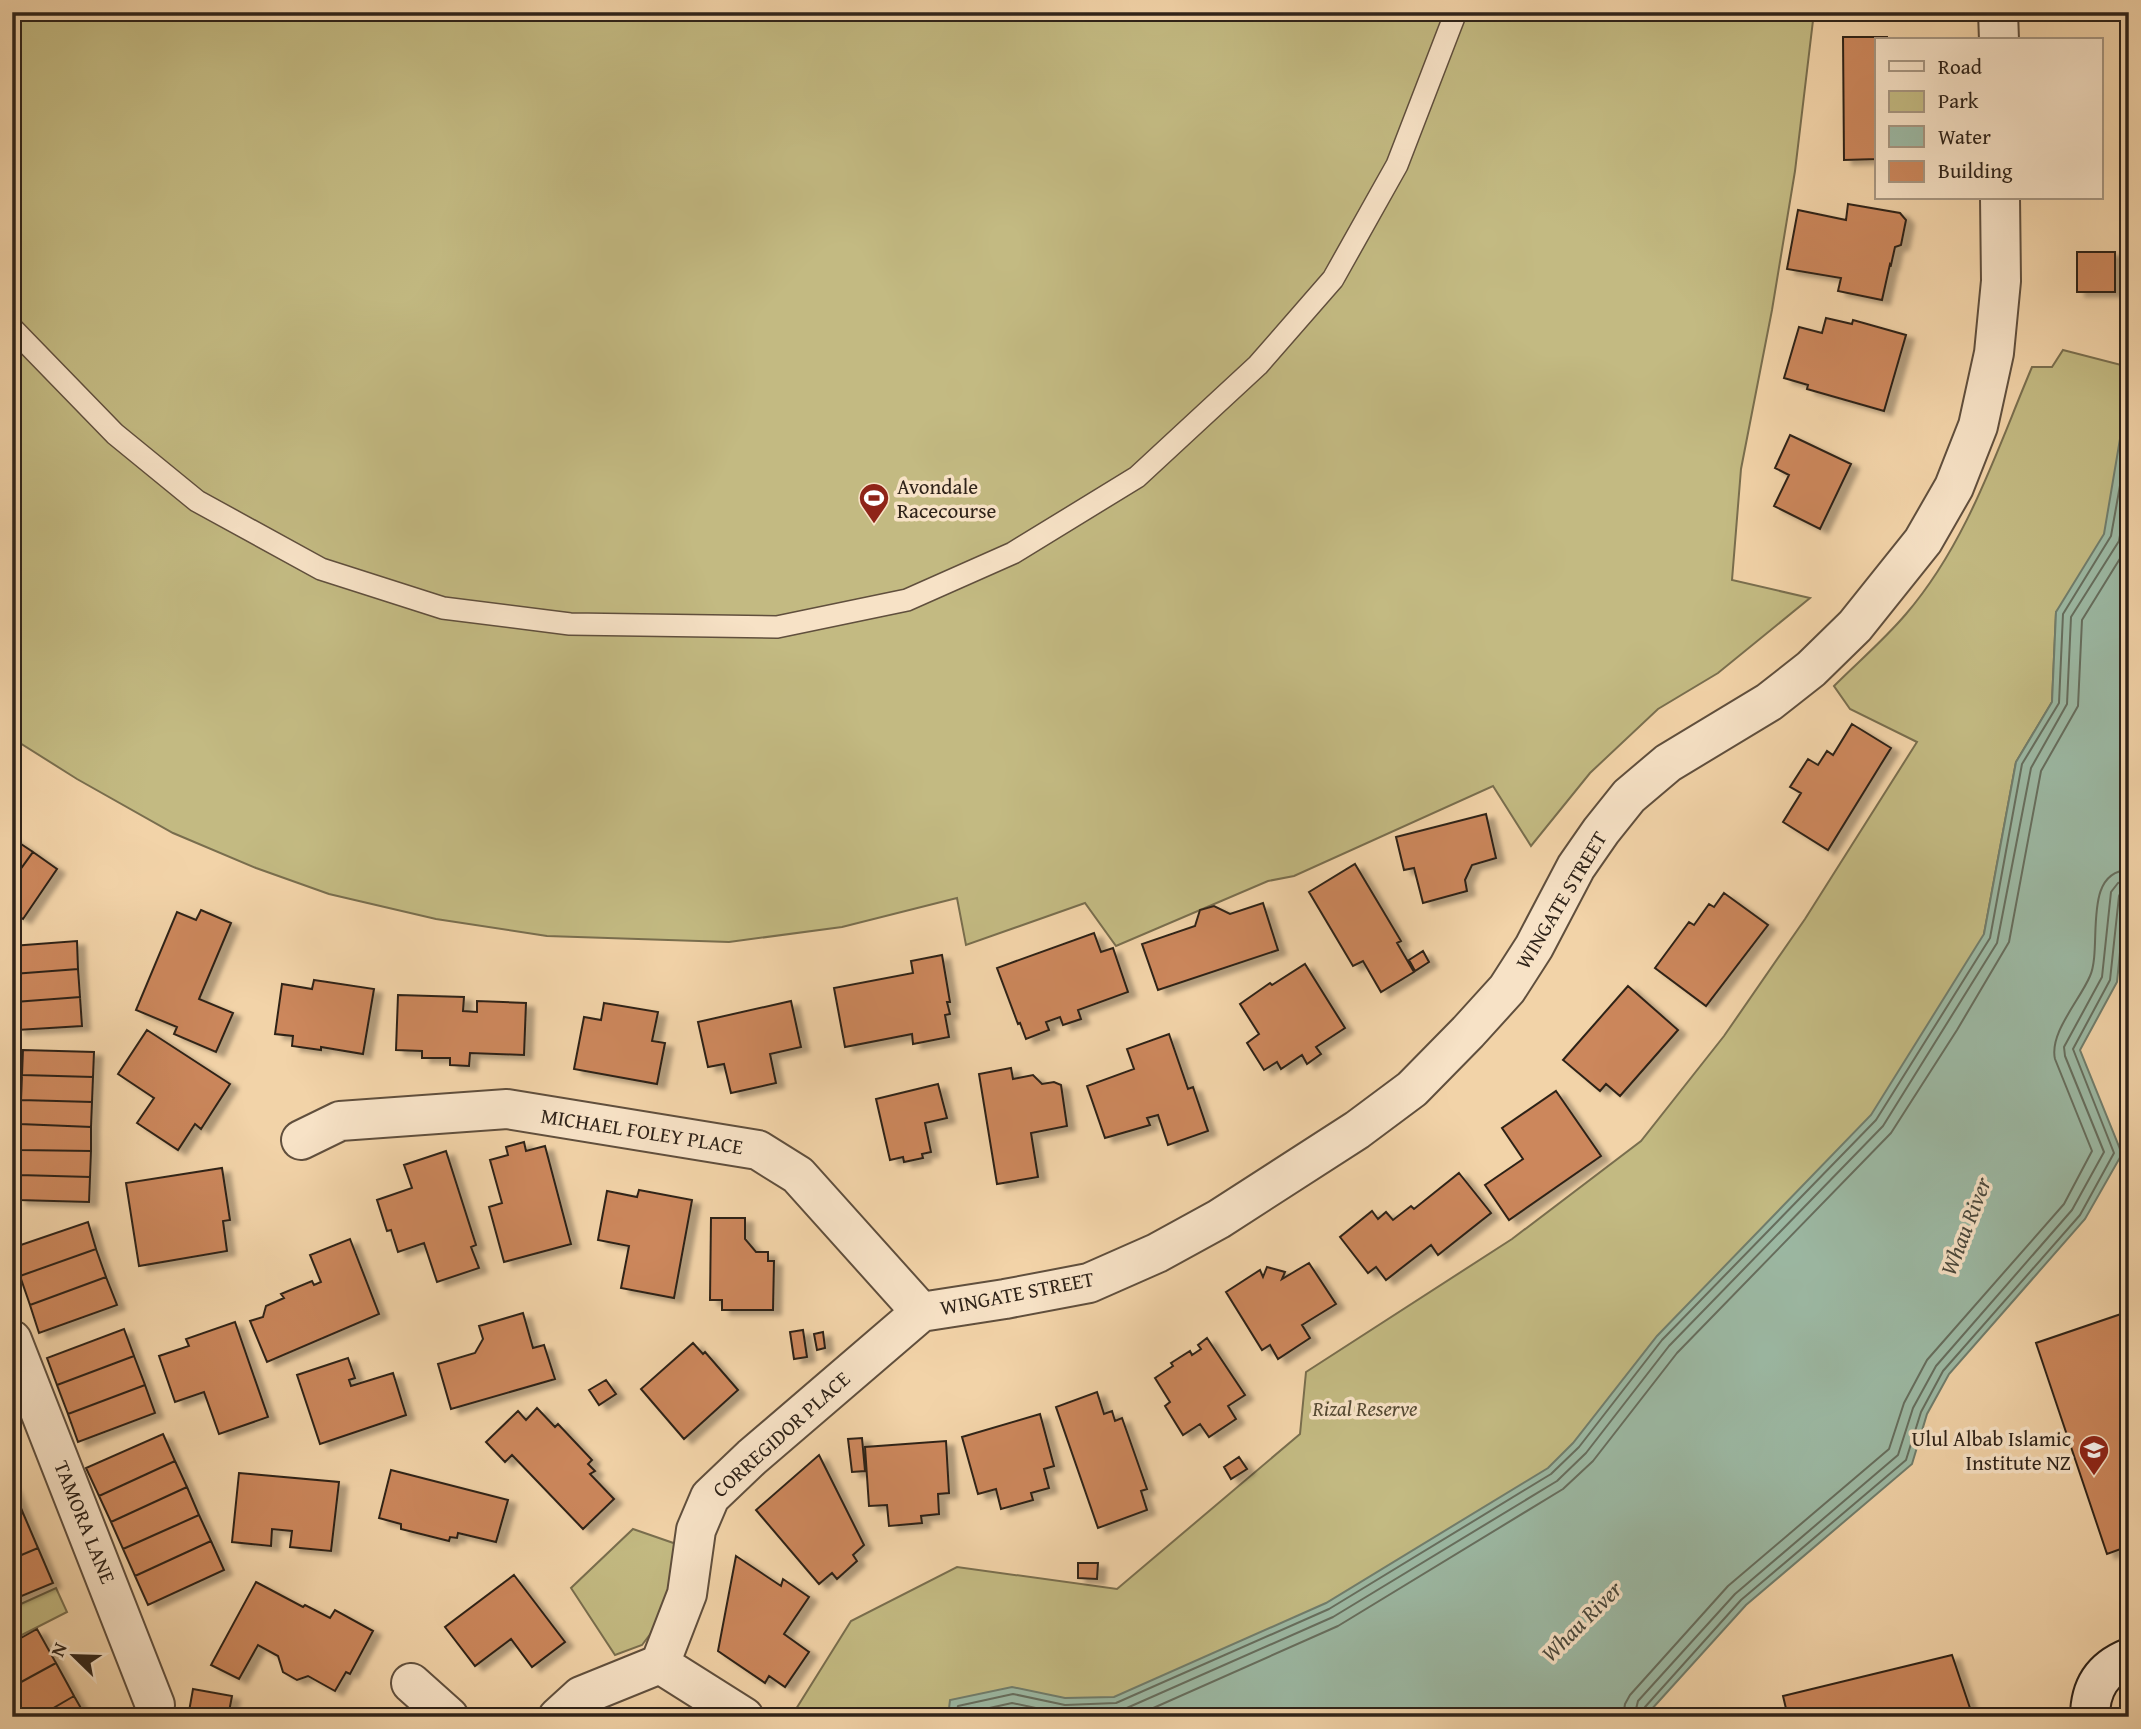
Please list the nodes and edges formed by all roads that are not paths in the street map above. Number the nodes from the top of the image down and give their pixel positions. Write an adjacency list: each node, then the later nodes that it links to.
1 (1456, 12): 5 (lane)
2 (1998, 12): 3 (street)
3 (1998, 38)
4 (2000, 200): 7 (street, WINGATE STREET)
5 (12, 328)
6 (301, 1140): 7 (street, MICHAEL FOLEY PLACE)
7 (920, 1312): 10 (street, CORREGIDOR PLACE)
8 (12, 1340): 12 (street, TAMORA LANE)
9 (2129, 1658): 16 (street)
10 (660, 1664): 14 (street); 15 (street)
11 (411, 1683): 13 (street)
12 (155, 1705)
13 (449, 1717)
14 (558, 1717)
15 (744, 1717)
16 (2090, 1717)

